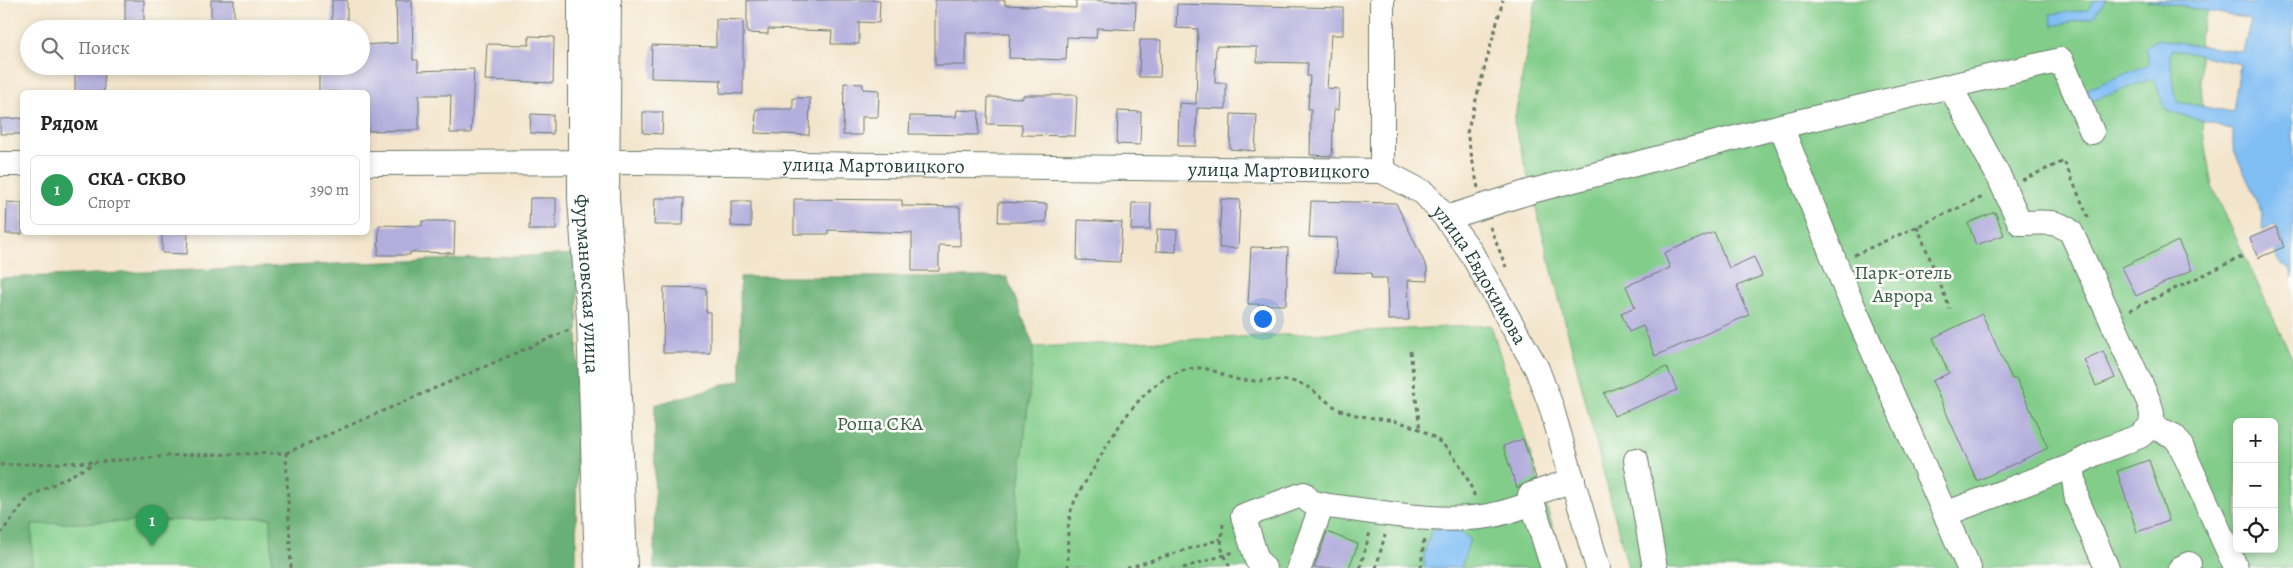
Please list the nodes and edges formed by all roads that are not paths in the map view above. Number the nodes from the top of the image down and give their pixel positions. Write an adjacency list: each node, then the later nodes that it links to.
1 (582, 0): 7 (main road, Фурмановская улица)
2 (607, 0): 7 (main road, Фурмановская улица)
3 (1382, 0): 11 (street)
4 (1951, 88): 5 (street); 6 (street); 13 (street)
5 (1780, 126): 12 (street); 19 (street)
6 (2092, 132)
7 (595, 162): 8 (street, улица Мартовицкого); 11 (street, улица Мартовицкого); 20 (main road, Фурмановская улица); 21 (main road, Фурмановская улица)
8 (370, 163)
9 (0, 164): 10 (street)
10 (20, 164)
11 (1382, 171): 12 (street, улица Евдокимова)
12 (1446, 218): 16 (street, улица Евдокимова)
13 (2150, 426): 15 (street); 29 (street)
14 (1636, 460): 26 (street)
15 (2072, 466): 19 (street); 28 (street)
16 (1573, 480): 17 (street); 25 (street, улица Евдокимова)
17 (1533, 503): 18 (street); 24 (street)
18 (1322, 505): 22 (street); 23 (street)
19 (1944, 514): 27 (street)
20 (600, 568)
21 (623, 568)
22 (1264, 568)
23 (1299, 568)
24 (1553, 568)
25 (1598, 568)
26 (1655, 568)
27 (1969, 568)
28 (2107, 568)
29 (2236, 568)

